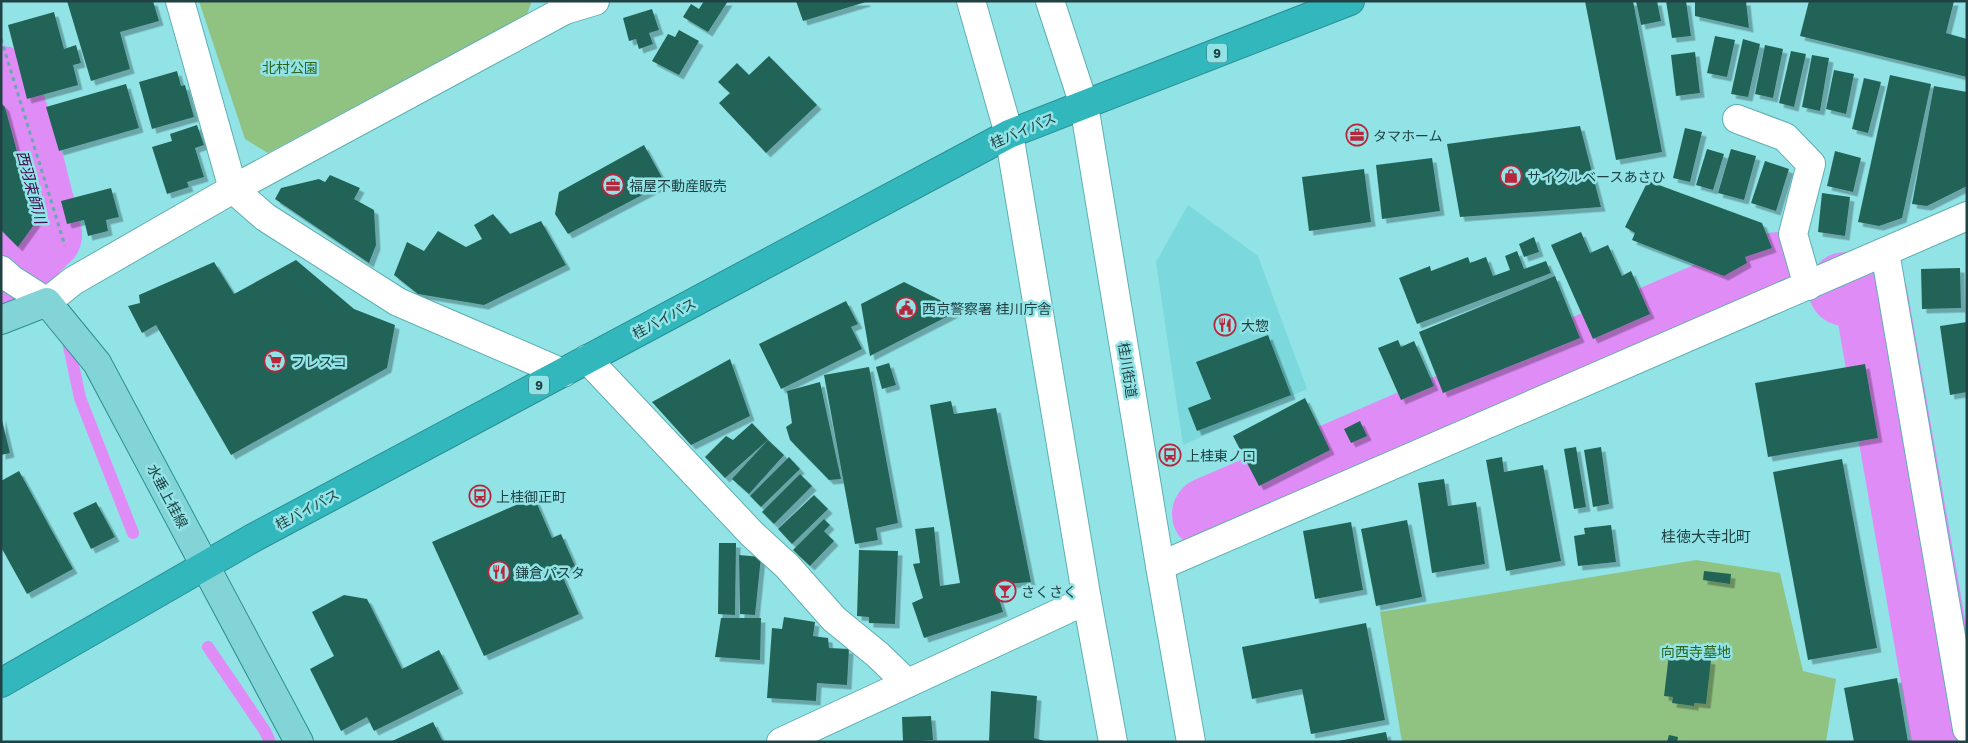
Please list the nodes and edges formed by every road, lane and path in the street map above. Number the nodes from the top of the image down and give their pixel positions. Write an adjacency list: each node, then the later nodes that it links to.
1 (180, 1): 11 (street)
2 (594, 1): 6 (street)
3 (971, 1): 10 (street)
4 (1050, 1): 8 (street, 桂川街道)
5 (1350, 1): 8 (highway, 桂バイパス / 9)
6 (564, 6): 11 (street)
7 (1, 38): 15 (path)
8 (1084, 105): 10 (highway, 桂バイパス / 9); 22 (street, 桂川街道)
9 (1737, 119): 16 (street)
10 (1008, 134): 19 (highway, 桂バイパス / 9); 23 (street)
11 (233, 189): 15 (street); 20 (street)
12 (1967, 216): 13 (street)
13 (1885, 252): 16 (street); 26 (street)
14 (6, 275): 17 (street)
15 (73, 281): 17 (street)
16 (1808, 286): 22 (street)
17 (47, 302): 18 (main road); 21 (main road, 水垂上桂線)
18 (1, 320)
19 (588, 359): 20 (highway, 桂バイパス / 9); 25 (street)
20 (563, 372): 21 (highway, 桂バイパス / 9)
21 (206, 566): 24 (highway, 桂バイパス / 9); 27 (main road, 水垂上桂線)
22 (1160, 566): 30 (street, 桂川街道)
23 (1087, 600): 25 (street); 29 (street)
24 (1, 683)
25 (907, 683): 28 (street)
26 (1967, 729)
27 (299, 742)
28 (781, 742)
29 (1113, 742)
30 (1191, 742)

